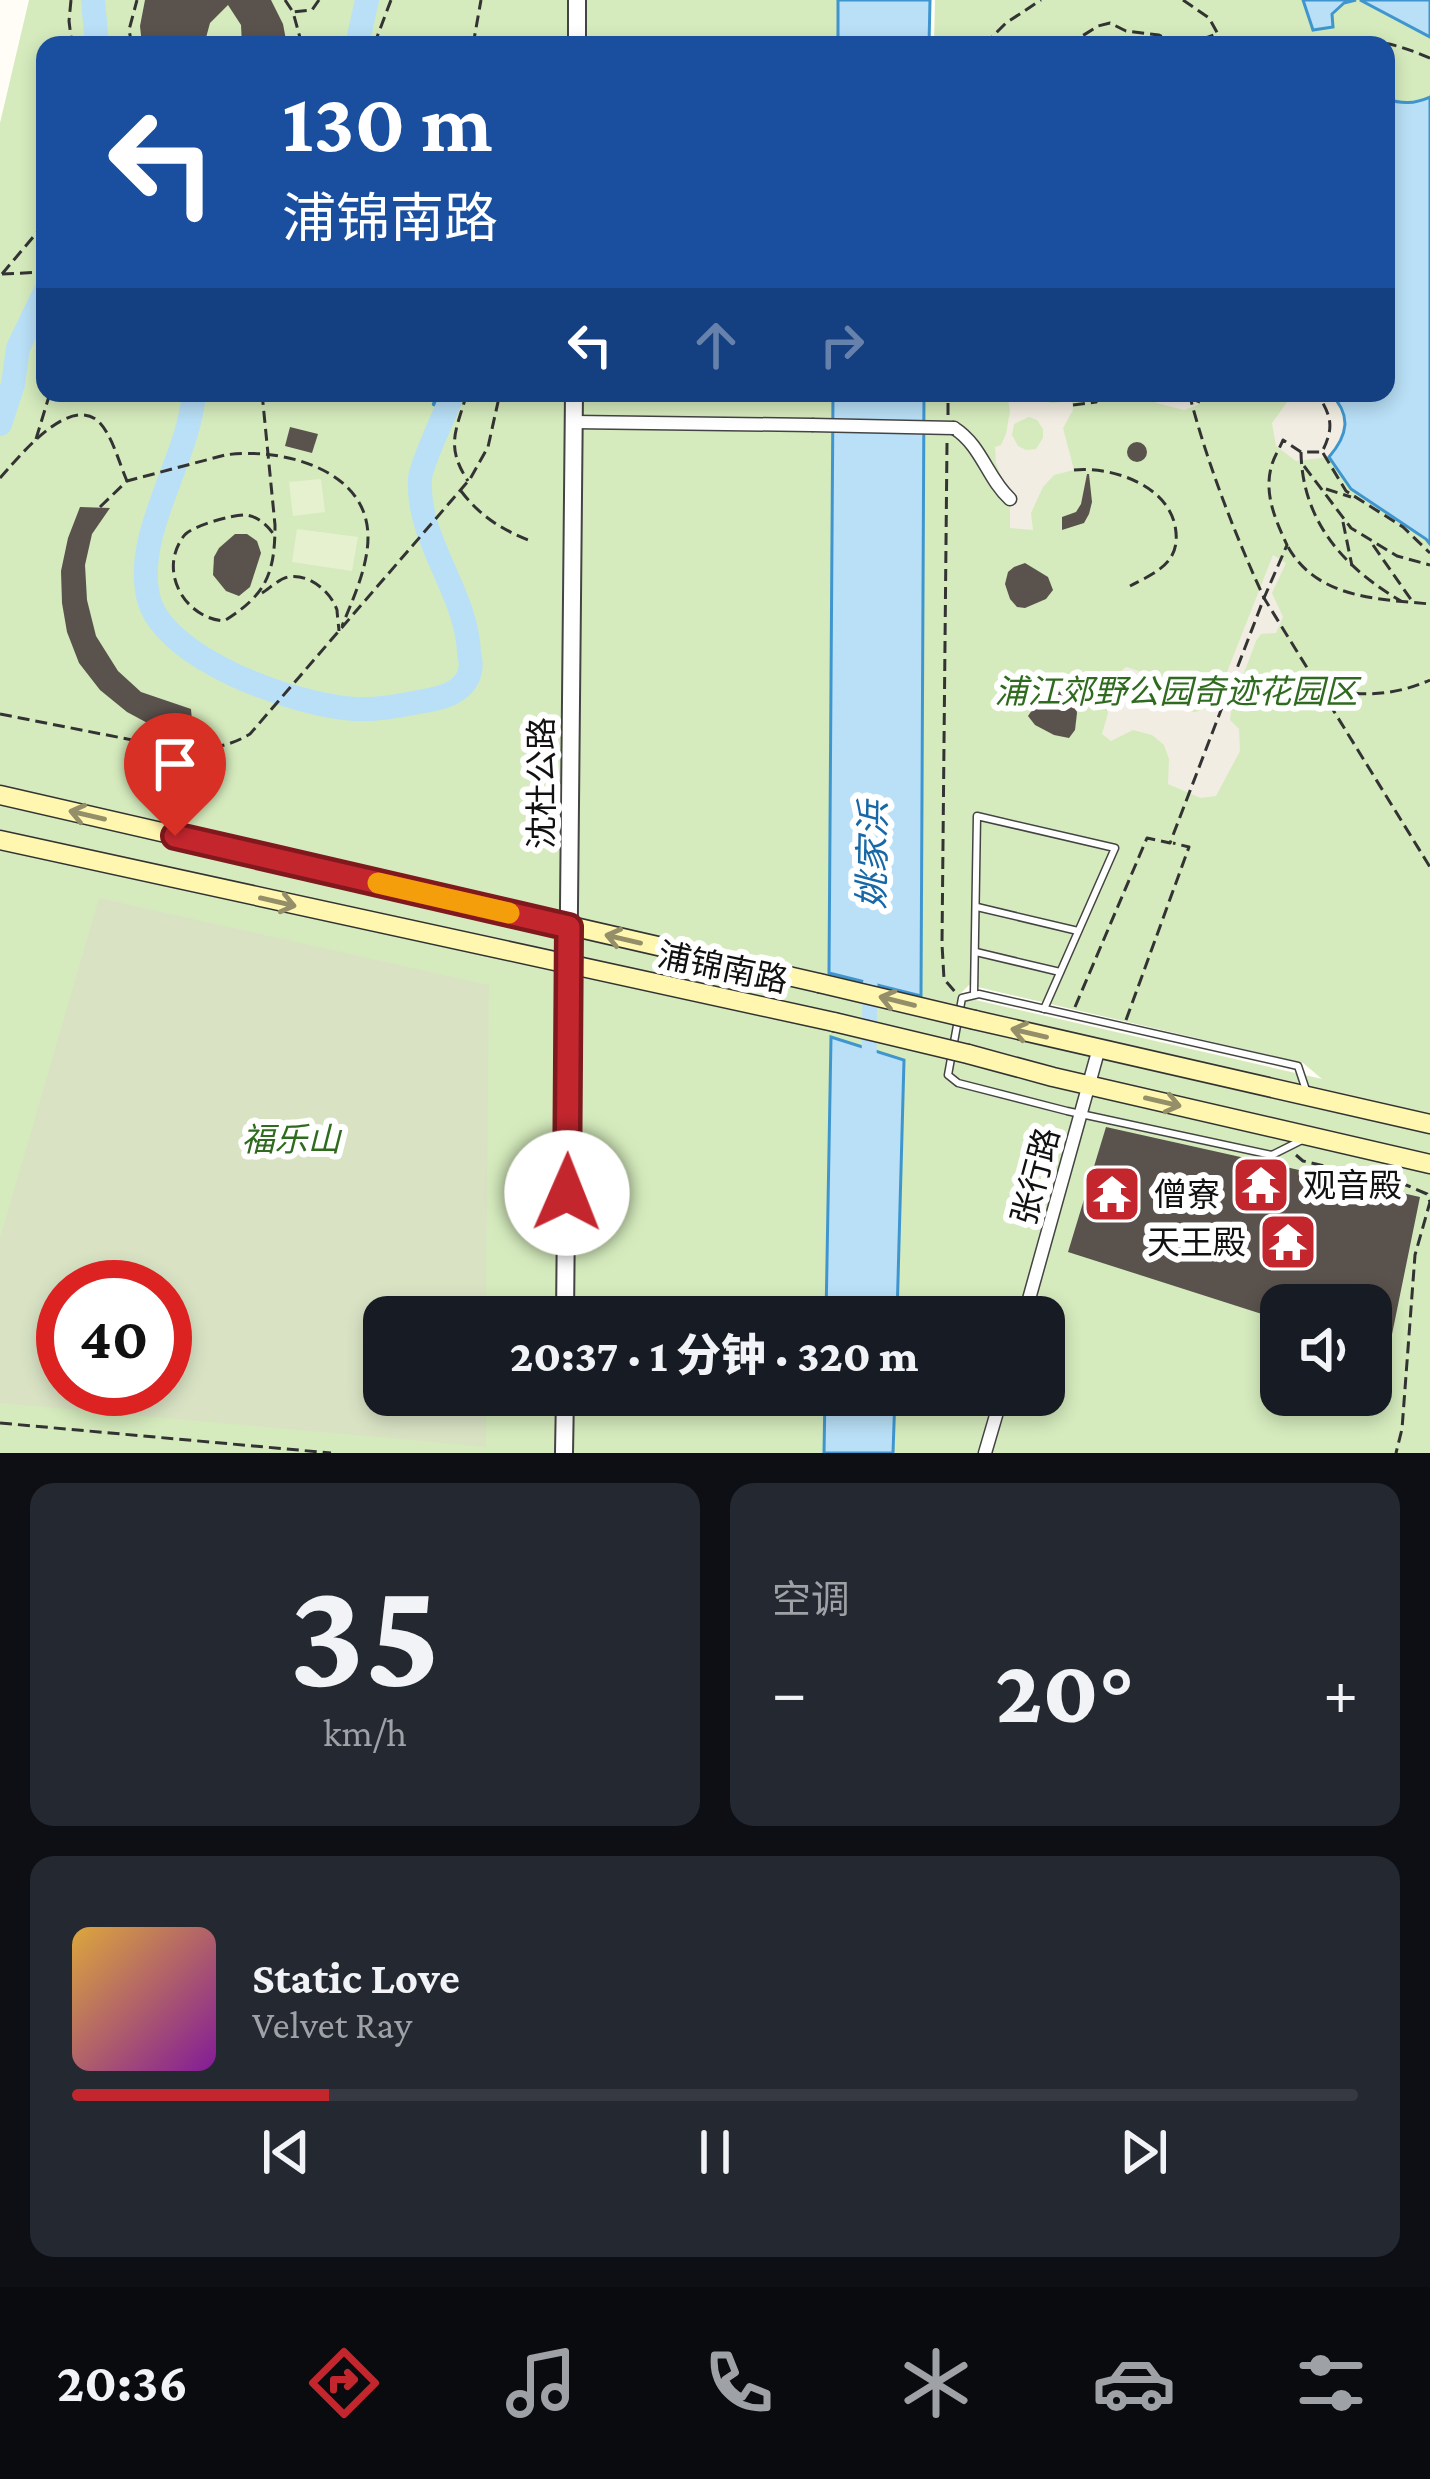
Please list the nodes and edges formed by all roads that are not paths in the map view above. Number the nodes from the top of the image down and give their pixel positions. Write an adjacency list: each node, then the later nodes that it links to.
1 (577, 0): 2 (street)
2 (577, 36)
3 (574, 402): 4 (street, 沈杜公路)
4 (574, 422): 5 (street, bridge); 9 (street, 沈杜公路)
5 (1010, 500)
6 (0, 795): 9 (main road, one-way to 6)
7 (0, 840): 12 (main road, 浦锦南路, one-way to 12)
8 (976, 907): 10 (lane); 10 (lane); 11 (lane)
9 (569, 927): 12 (street, 沈杜公路); 16 (main road, one-way to 9, bridge)
10 (1078, 931): 13 (lane)
11 (975, 952): 13 (lane); 14 (lane)
12 (568, 964): 17 (main road, 浦锦南路, bridge); 23 (street, 沈杜公路)
13 (1060, 972): 15 (lane)
14 (974, 995): 15 (lane); 19 (lane)
15 (1044, 1009): 18 (lane)
16 (1099, 1048): 17 (street, 张行路); 18 (main road)
17 (1088, 1084): 19 (street, 张行路); 21 (main road, 浦锦南路, one-way to 21)
18 (1309, 1096): 20 (main road)
19 (1080, 1113): 21 (lane); 24 (street, 张行路)
20 (1430, 1124)
21 (1310, 1136): 22 (main road, 浦锦南路)
22 (1430, 1164)
23 (566, 1296)
24 (1030, 1296)
25 (565, 1416): 27 (street)
26 (995, 1416): 28 (street)
27 (564, 1453)
28 (985, 1453)

